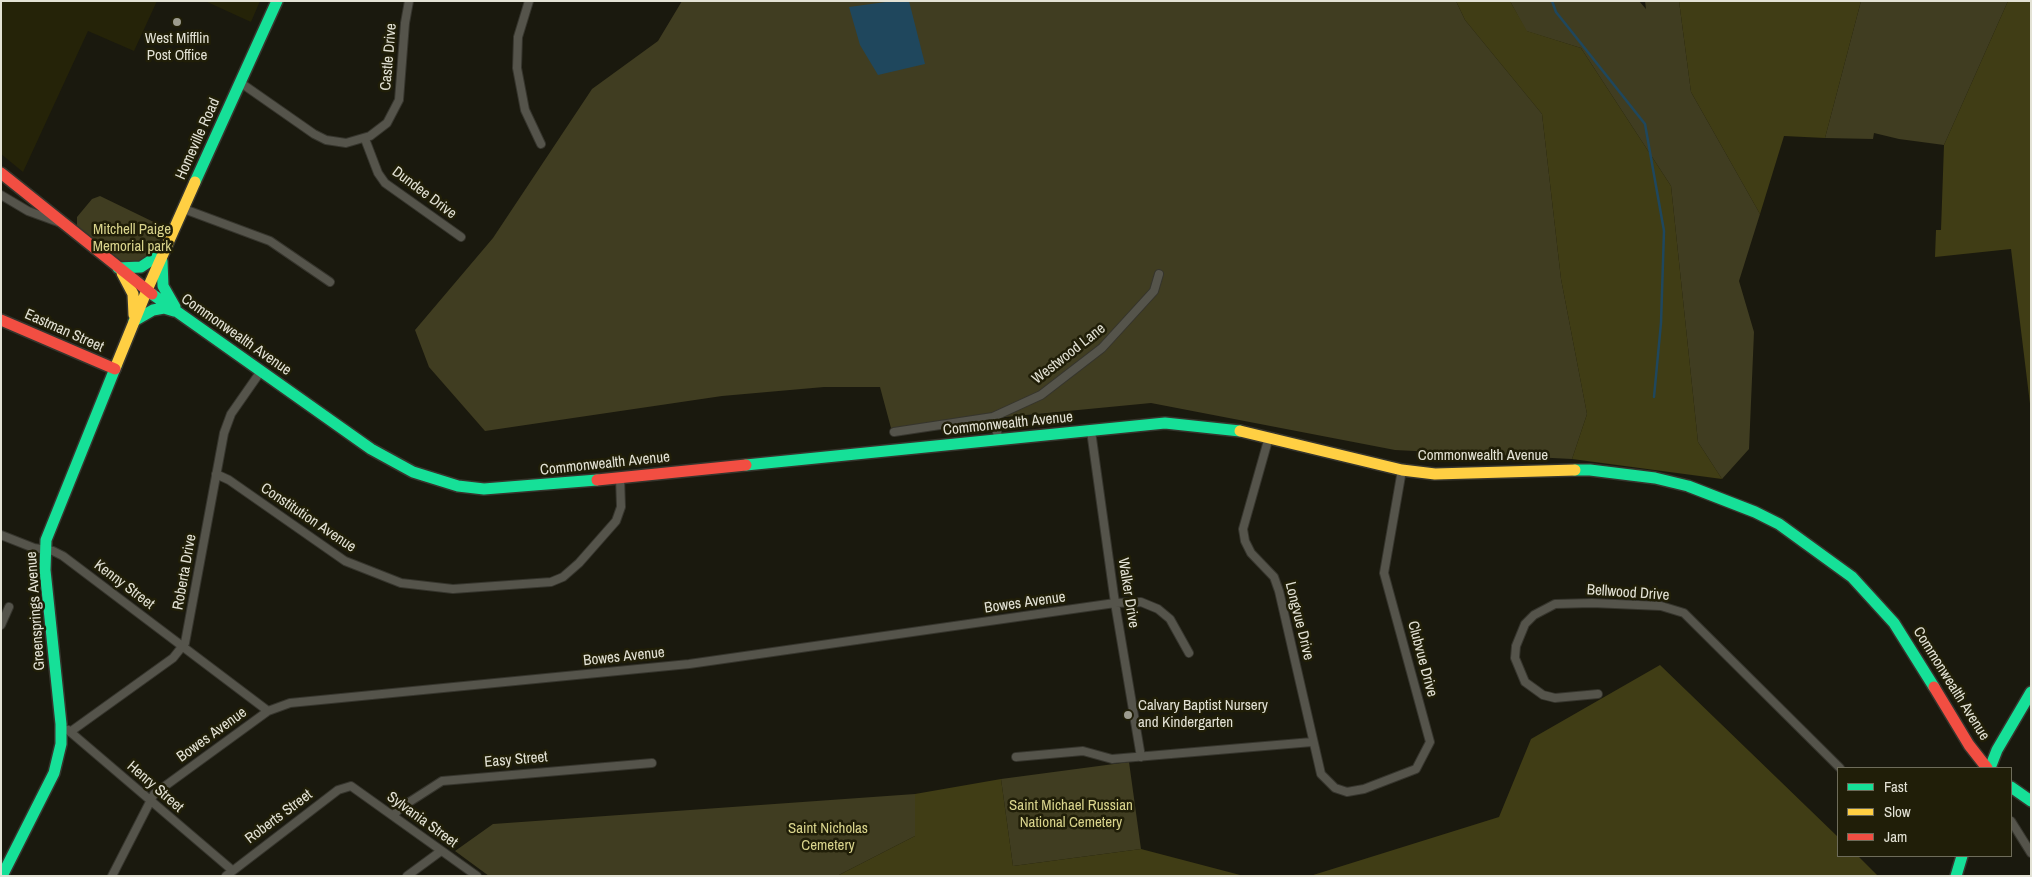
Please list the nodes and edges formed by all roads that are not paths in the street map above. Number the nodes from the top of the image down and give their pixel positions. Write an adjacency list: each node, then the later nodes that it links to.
1 (277, 1): 4 (street, Homeville Road)
2 (409, 1): 5 (street, Castle Drive)
3 (529, 1): 6 (street)
4 (241, 83): 5 (street, Castle Drive); 9 (street, Homeville Road)
5 (364, 139): 11 (street, Dundee Drive)
6 (542, 144)
7 (1, 172): 10 (street, Commonwealth Avenue)
8 (1, 195): 10 (street)
9 (184, 209): 12 (street, Homeville Road); 15 (street)
10 (65, 225): 13 (street, Commonwealth Avenue)
11 (461, 237)
12 (164, 251): 13 (street); 16 (street, Homeville Road); 17 (street)
13 (118, 268): 16 (street, Commonwealth Avenue); 19 (street)
14 (1160, 274): 22 (street, Westwood Lane)
15 (330, 282)
16 (146, 290): 17 (street, Commonwealth Avenue); 19 (street, Greensprings Avenue)
17 (179, 313): 19 (street); 21 (street, Commonwealth Avenue)
18 (1, 320): 20 (street, Eastman Street)
19 (134, 321): 20 (street, Greensprings Avenue)
20 (114, 369): 31 (street, Greensprings Avenue)
21 (260, 371): 28 (street, Roberta Drive); 29 (street, Commonwealth Avenue)
22 (993, 417): 24 (street, Westwood Lane); 26 (street)
23 (1091, 431): 25 (street, Commonwealth Avenue); 26 (street, Commonwealth Avenue); 32 (street, Walker Drive)
24 (894, 432)
25 (1269, 437): 27 (street, Commonwealth Avenue); 41 (street, Longvue Drive)
26 (999, 440): 29 (street, Commonwealth Avenue)
27 (1402, 470): 46 (street, Commonwealth Avenue); 49 (street, Clubvue Drive)
28 (216, 474): 29 (street, Constitution Avenue); 35 (street, Roberta Drive)
29 (620, 478)
30 (1, 535): 31 (street, Kenny Street)
31 (45, 549): 35 (street, Kenny Street); 40 (street, Greensprings Avenue)
32 (1115, 603): 36 (street, Bowes Avenue); 39 (street, Bowes Avenue); 43 (street, Walker Drive)
33 (9, 607): 34 (street)
34 (1, 625)
35 (183, 647): 39 (street, Kenny Street); 40 (street)
36 (1189, 653)
37 (2031, 692): 47 (street)
38 (1598, 694): 45 (street, Bellwood Drive)
39 (268, 711): 51 (street, Bowes Avenue)
40 (66, 728): 51 (street, Henry Street); 59 (street, Greensprings Avenue)
41 (1312, 742): 43 (street); 49 (street, Longvue Drive)
42 (1016, 757): 43 (street)
43 (1141, 757)
44 (652, 763): 53 (street, Easy Street)
45 (1839, 767)
46 (1988, 767)
47 (1989, 767)
48 (351, 786): 53 (street, Sylvania Street); 58 (street, Roberts Street)
49 (1335, 788)
50 (2012, 788): 52 (street)
51 (149, 800): 58 (street, Henry Street); 60 (street, Bowes Avenue)
52 (2031, 801)
53 (393, 816): 55 (street, Sylvania Street)
54 (2012, 823): 56 (street)
55 (441, 851): 61 (street); 62 (street, Sylvania Street)
56 (2031, 853)
57 (1962, 857): 63 (street)
58 (229, 873)
59 (2, 876)
60 (112, 876)
61 (407, 876)
62 (478, 876)
63 (1956, 876)

